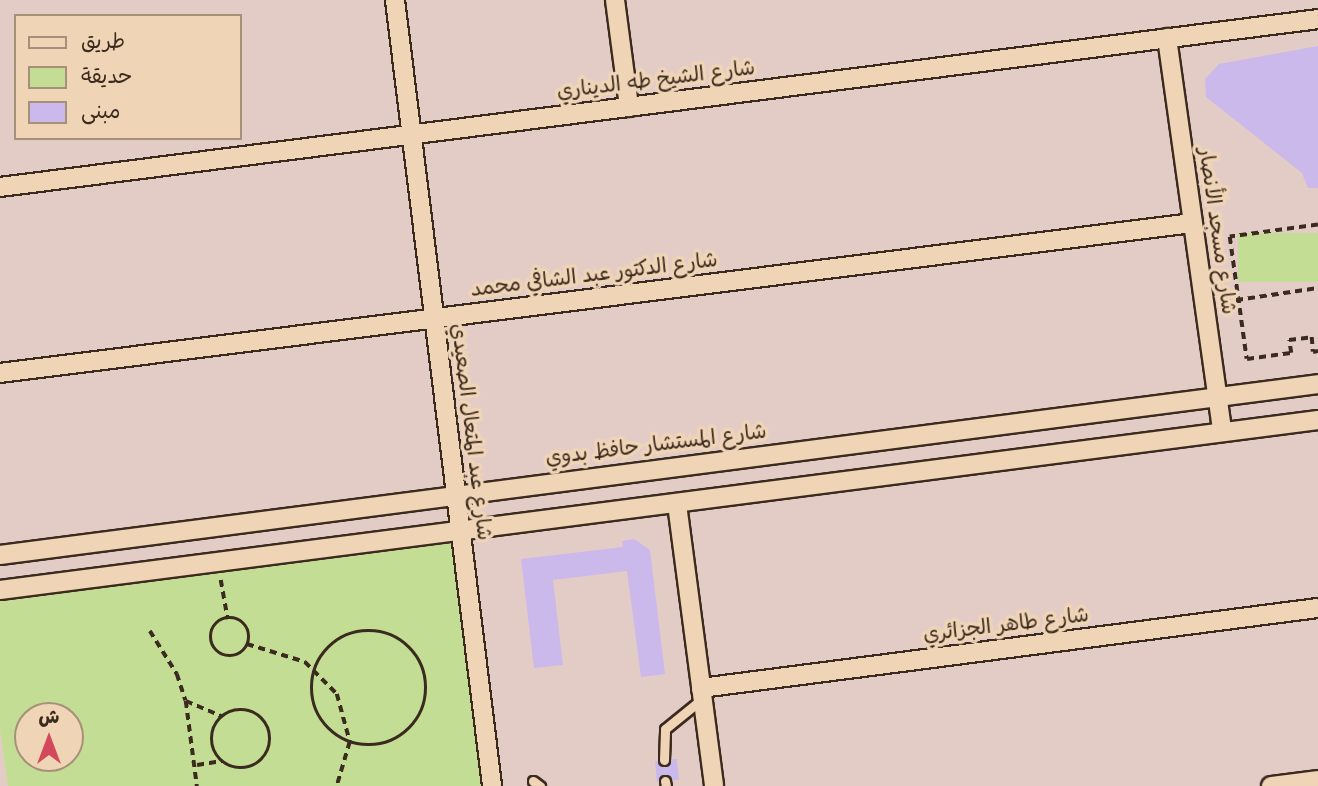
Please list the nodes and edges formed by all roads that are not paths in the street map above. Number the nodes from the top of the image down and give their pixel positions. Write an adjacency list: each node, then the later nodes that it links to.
1 (395, 0): 6 (street, شارع عبد المتعال الصعيدي)
2 (615, 0): 5 (street)
3 (1318, 19): 4 (street, شارع الشيخ طه الديناري)
4 (1167, 38): 5 (street, شارع الشيخ طه الديناري); 8 (street, شارع مسجد الأنصار)
5 (629, 107): 6 (street, شارع الشيخ طه الديناري)
6 (412, 135): 7 (street, شارع الشيخ طه الديناري); 9 (street, شارع عبد المتعال الصعيدي)
7 (0, 187)
8 (1193, 223): 9 (street, شارع الدكتور عبد الشافي محمد); 12 (street, شارع مسجد الأنصار)
9 (434, 318): 10 (street, شارع الدكتور عبد الشافي محمد); 15 (street, شارع عبد المتعال الصعيدي)
10 (0, 373)
11 (1318, 384): 12 (street, شارع المستشار حافظ بدوي)
12 (1217, 394): 14 (street, شارع مسجد الأنصار); 15 (street, شارع المستشار حافظ بدوي)
13 (1318, 420): 14 (street)
14 (1222, 430): 16 (street)
15 (456, 494): 17 (street, شارع عبد المتعال الصعيدي); 18 (street, شارع المستشار حافظ بدوي)
16 (677, 504): 17 (street); 21 (street)
17 (461, 531): 19 (street); 24 (street, شارع عبد المتعال الصعيدي)
18 (0, 555)
19 (0, 590)
20 (1318, 608): 21 (street, شارع طاهر الجزائري)
21 (702, 693): 22 (lane); 25 (street)
22 (664, 760)
23 (1318, 780): 26 (street)
24 (492, 786)
25 (714, 786)
26 (1271, 786)

